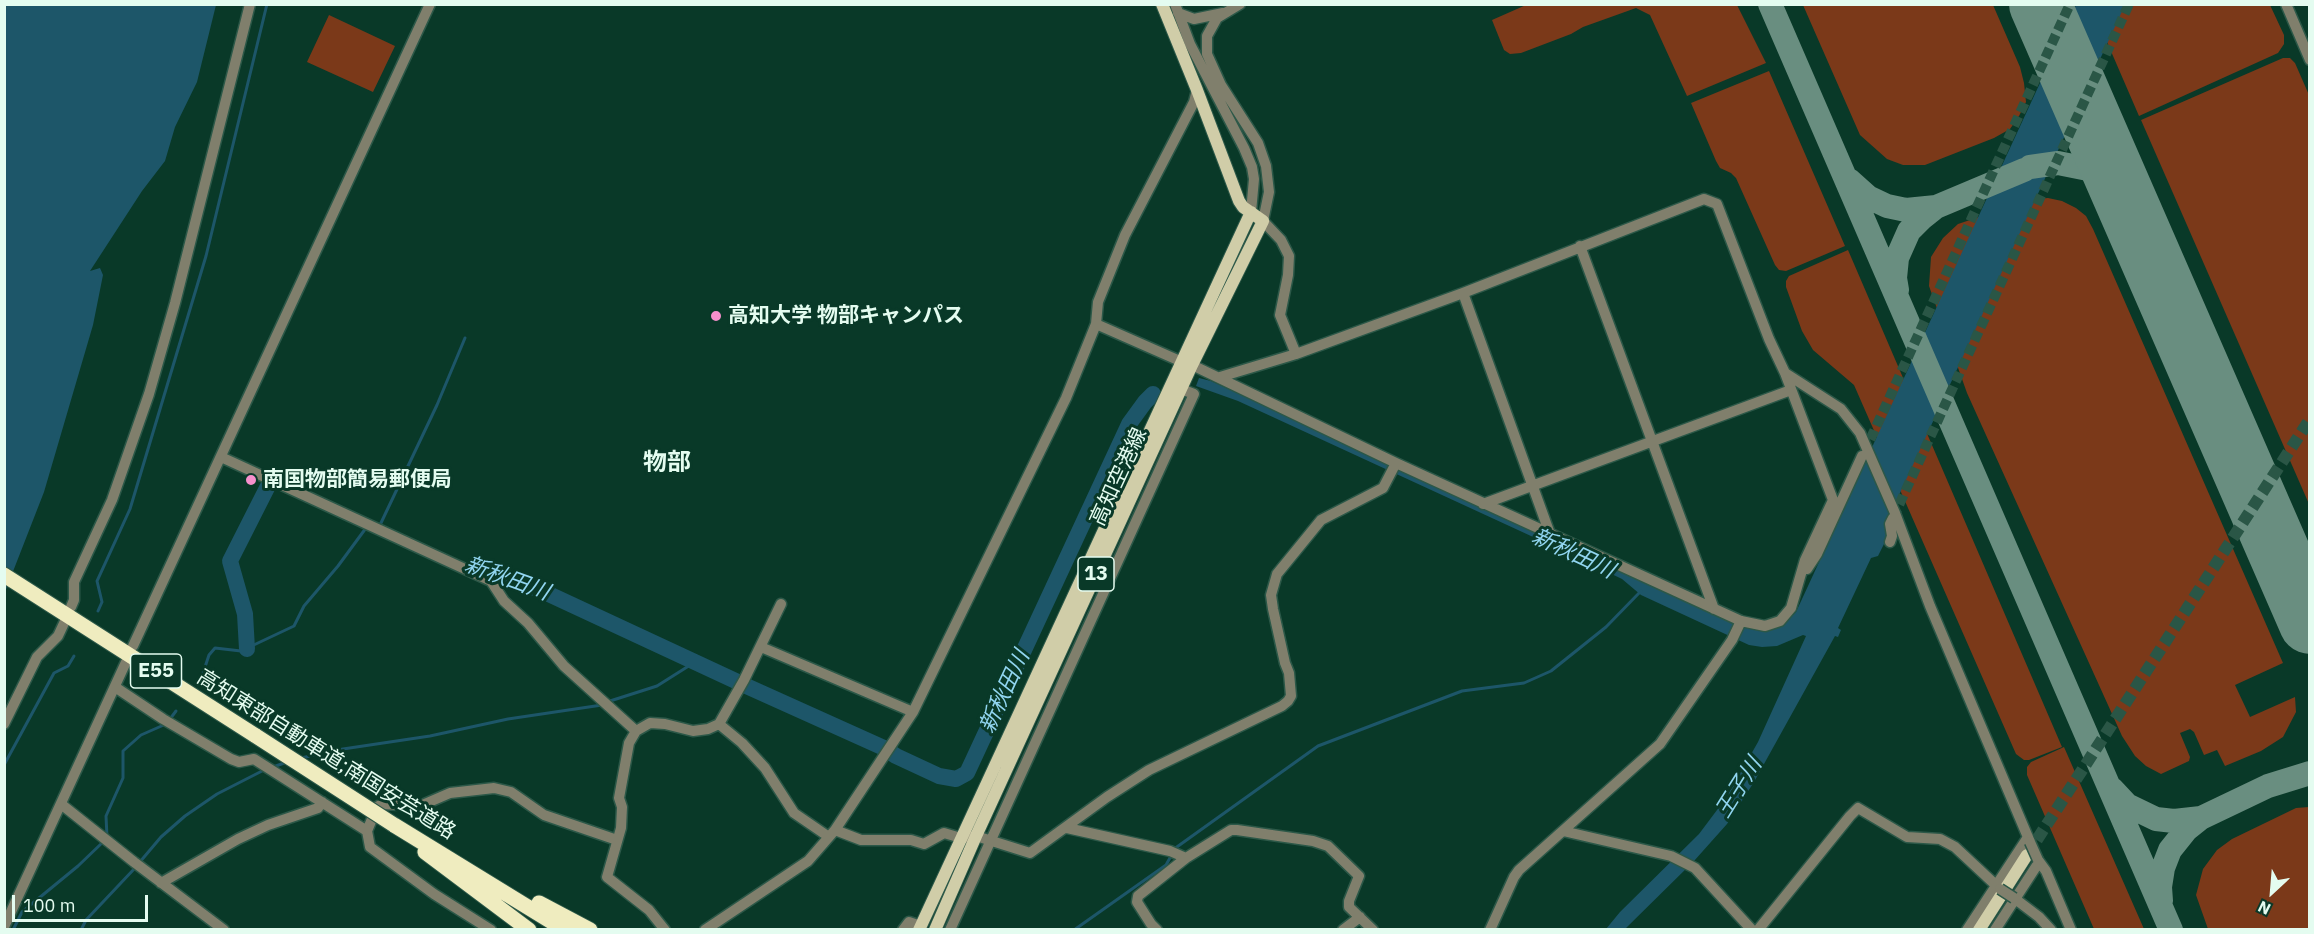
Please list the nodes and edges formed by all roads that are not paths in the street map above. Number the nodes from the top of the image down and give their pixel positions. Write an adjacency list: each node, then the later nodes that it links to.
1 (250, 4): 33 (street)
2 (430, 4): 23 (street)
3 (1162, 4): 9 (main road)
4 (1240, 4): 7 (street)
5 (2286, 4): 8 (street)
6 (1176, 8): 7 (street); 10 (street)
7 (1223, 13): 11 (street)
8 (2310, 60)
9 (1197, 90): 10 (main road); 14 (street)
10 (1251, 212): 11 (main road); 16 (main road, 高知空港線 / 13)
11 (1263, 221): 15 (street); 16 (main road, 高知空港線 / 13)
12 (1580, 246): 13 (street); 17 (street); 21 (street)
13 (1462, 293): 15 (street); 25 (street)
14 (1096, 324): 16 (street); 41 (street)
15 (1296, 354): 18 (street)
16 (1186, 363): 18 (street); 19 (main road, 高知空港線 / 13); 53 (main road, 高知空港線 / 13)
17 (1785, 373): 20 (street); 56 (street)
18 (1220, 377): 24 (street)
19 (1181, 389): 52 (main road, 高知空港線 / 13); 54 (street)
20 (1791, 390): 21 (street); 31 (street)
21 (1652, 441): 25 (street); 34 (street)
22 (1862, 456): 31 (street)
23 (221, 457): 37 (street); 44 (street)
24 (1394, 467): 26 (street); 48 (street)
25 (1533, 485): 26 (street); 28 (street)
26 (1483, 504): 28 (street)
27 (1893, 518): 29 (street)
28 (1550, 534): 34 (street)
29 (1890, 542)
30 (4, 575): 33 (highway, 高知東部自動車道;南国安芸道路 / E55)
31 (1802, 577): 36 (street)
32 (781, 604): 38 (street)
33 (63, 607): 47 (highway, 高知東部自動車道;南国安芸道路 / E55, bridge)
34 (1714, 609): 36 (street)
35 (65, 621): 42 (street)
36 (1740, 622): 50 (street)
37 (133, 646)
38 (761, 647): 41 (street); 43 (street)
39 (126, 662): 40 (street)
40 (115, 687): 45 (street); 46 (street)
41 (914, 712): 51 (street)
42 (4, 724)
43 (719, 724): 44 (street); 51 (street)
44 (636, 730): 55 (street)
45 (322, 802): 49 (street); 60 (street)
46 (61, 804): 60 (street); 64 (street)
47 (394, 825): 59 (highway, 高知東部自動車道;南国安芸道路 / E55); 68 (highway)
48 (1067, 828): 54 (street); 57 (street)
49 (367, 831): 55 (street); 67 (street)
50 (1563, 831): 79 (street); 80 (street)
51 (832, 833): 53 (street); 72 (street)
52 (976, 836): 53 (street); 54 (street); 74 (main road, 高知空港線 / 13)
53 (961, 838): 65 (main road, 高知空港線 / 13)
54 (990, 839): 75 (street)
55 (617, 840): 71 (street)
56 (2029, 840): 58 (street, bridge); 61 (street)
57 (1186, 858): 63 (street); 76 (street)
58 (2035, 859): 62 (street); 83 (main road); 86 (street)
59 (466, 868): 69 (highway, 高知東部自動車道;南国安芸道路 / E55); 70 (highway)
60 (161, 883): 66 (street)
61 (1998, 888): 62 (street, bridge); 81 (street); 82 (street)
62 (2015, 899): 84 (street); 85 (street)
63 (1360, 917): 77 (street); 78 (street)
64 (4, 927)
65 (920, 928): 73 (street)
66 (224, 930)
67 (491, 930)
68 (529, 930)
69 (565, 930)
70 (590, 930)
71 (665, 930)
72 (705, 930)
73 (903, 930)
74 (935, 930)
75 (950, 930)
76 (1157, 930)
77 (1343, 930)
78 (1373, 930)
79 (1490, 930)
80 (1752, 930)
81 (1758, 930)
82 (1967, 930)
83 (1979, 930)
84 (1995, 930)
85 (2051, 930)
86 (2071, 930)

